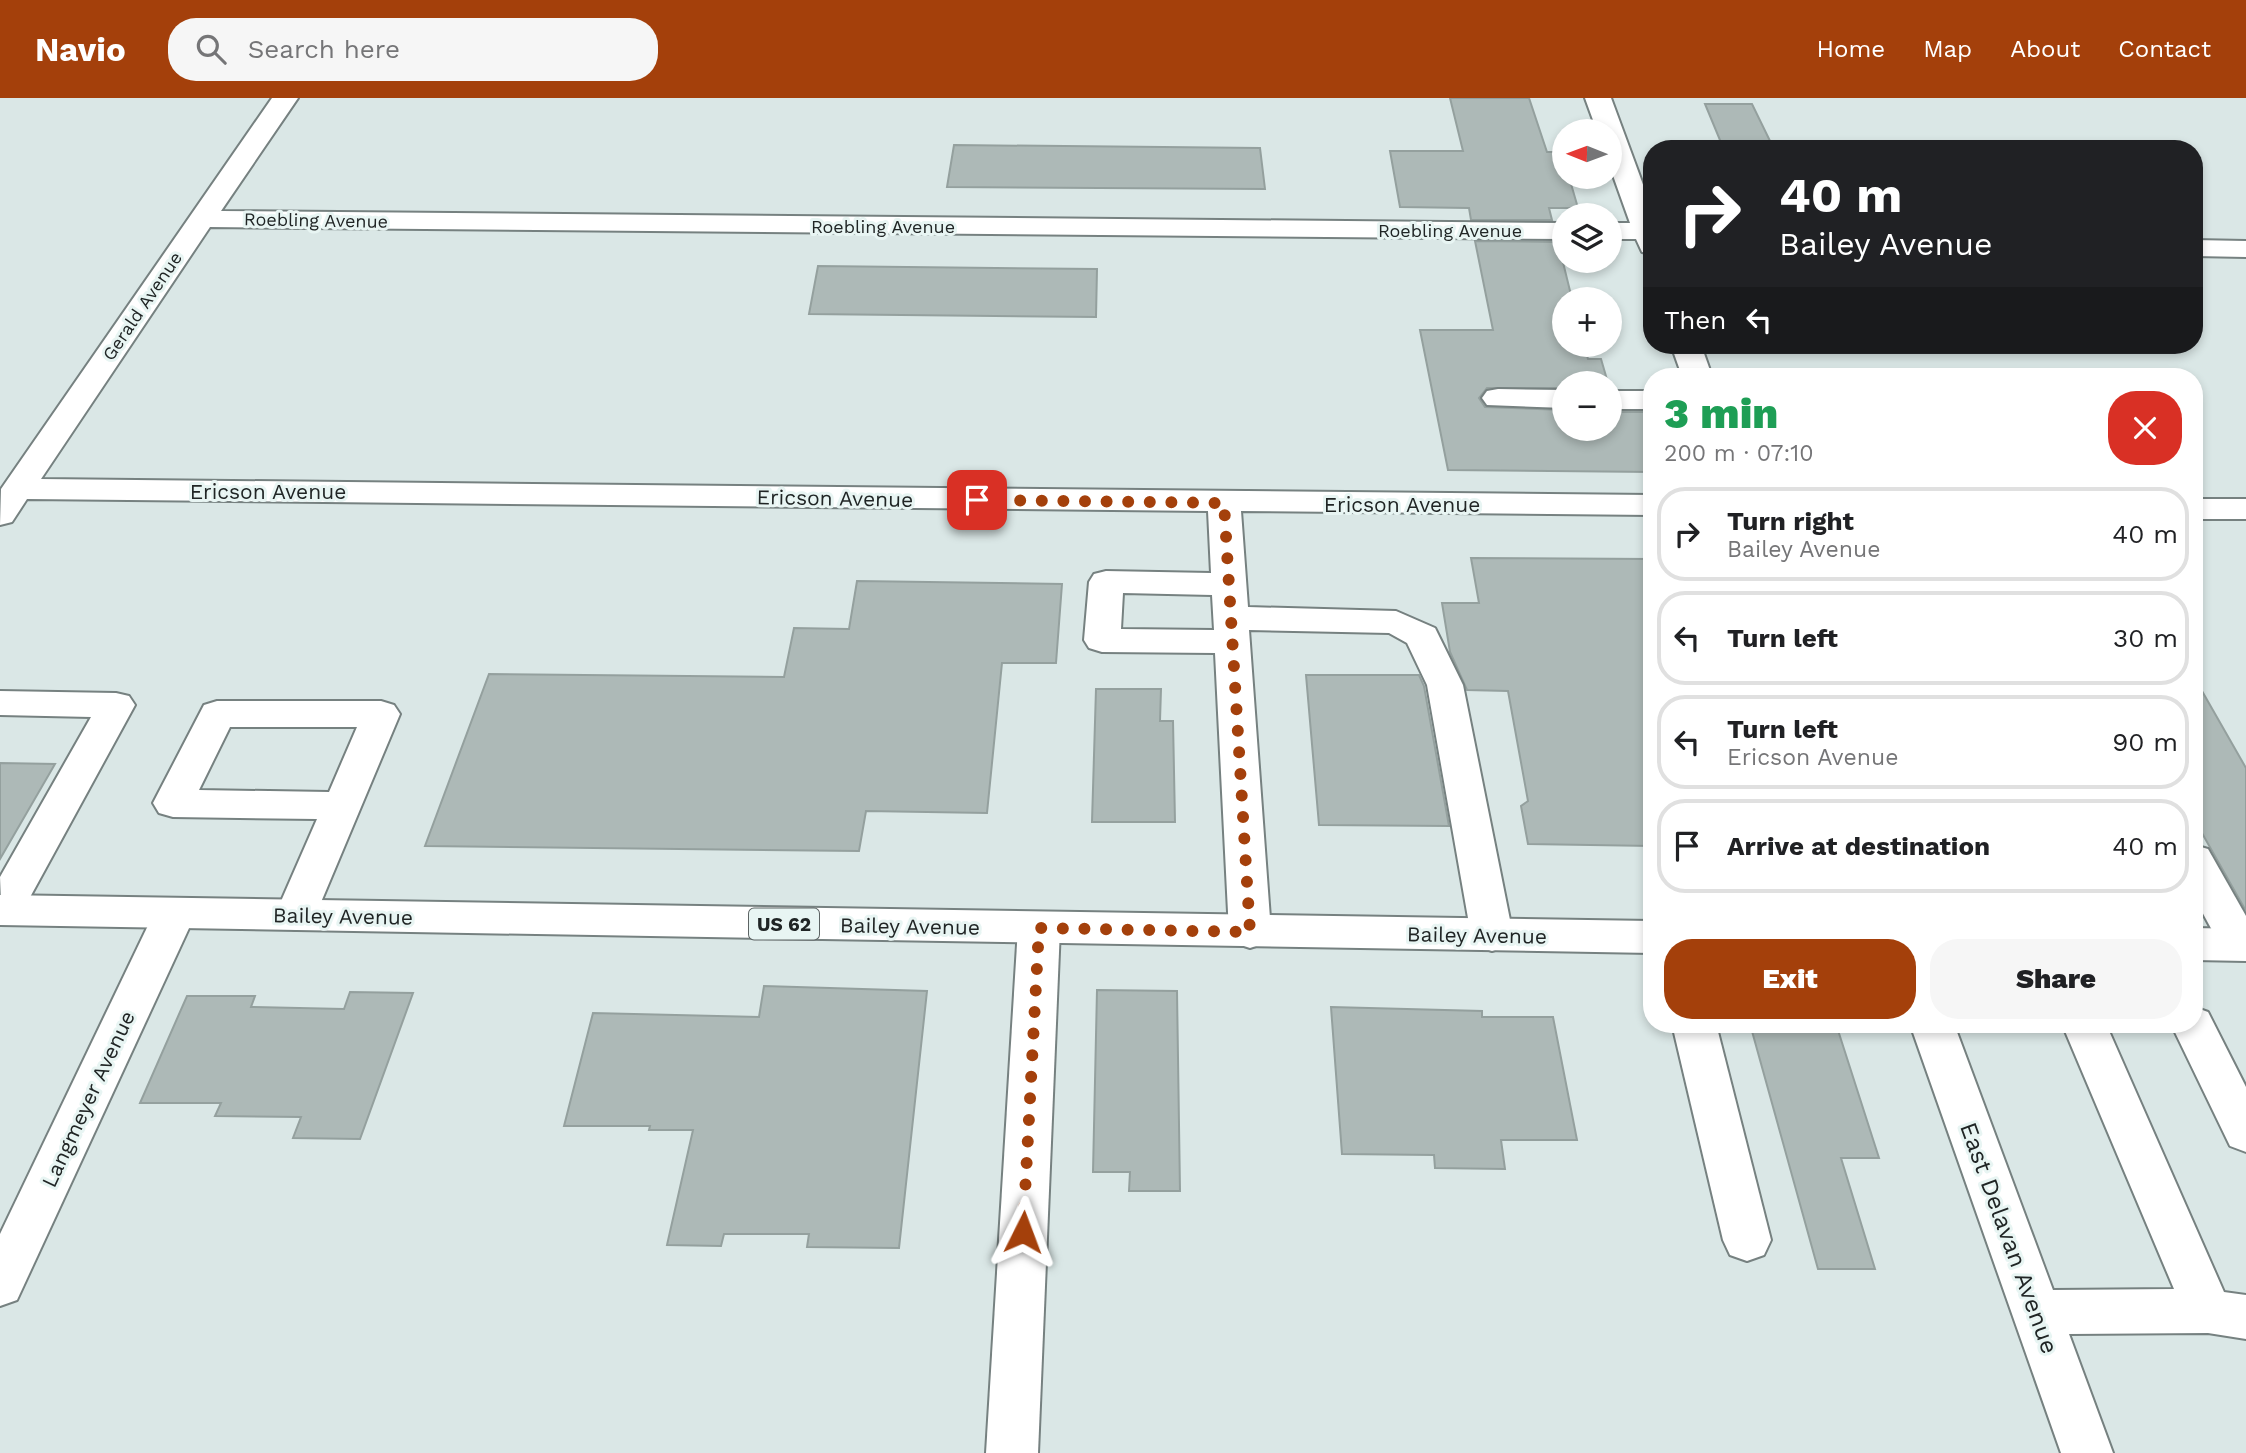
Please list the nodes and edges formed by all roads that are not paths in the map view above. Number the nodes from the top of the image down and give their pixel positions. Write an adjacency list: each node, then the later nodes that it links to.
1 (285, 98): 3 (street, Gerald Avenue)
2 (1598, 98): 4 (street)
3 (202, 219): 5 (street, Roebling Avenue); 14 (street, Gerald Avenue)
4 (1643, 221)
5 (1552, 231)
6 (1622, 234): 7 (street)
7 (1643, 238)
8 (2203, 248): 9 (street)
9 (2246, 249)
10 (1498, 398): 11 (street)
11 (1552, 399)
12 (1622, 400): 13 (street)
13 (1643, 400)
14 (9, 502): 15 (street, Ericson Avenue)
15 (1224, 503): 16 (street, Ericson Avenue); 19 (street)
16 (1643, 505)
17 (2203, 509): 18 (street)
18 (2246, 509)
19 (1231, 615): 19 (street); 27 (street); 28 (street)
20 (0, 704): 23 (street)
21 (343, 806): 21 (street); 25 (street)
22 (2203, 875): 31 (street)
23 (1, 911): 24 (street, Bailey Avenue / US 62)
24 (175, 913): 25 (street, Bailey Avenue / US 62); 38 (street, Langmeyer Avenue)
25 (296, 915): 26 (street, Bailey Avenue / US 62)
26 (1039, 928): 27 (street, Bailey Avenue / US 62); 41 (street)
27 (1250, 932): 28 (street, Bailey Avenue / US 62)
28 (1492, 935): 29 (street, Bailey Avenue / US 62)
29 (1643, 937)
30 (2203, 944): 31 (street)
31 (2243, 945)
32 (1696, 1033): 37 (street)
33 (1935, 1033): 39 (street, East Delavan Avenue)
34 (2088, 1033): 40 (street)
35 (2197, 1033): 36 (street)
36 (2246, 1133)
37 (1747, 1240)
38 (0, 1285)
39 (2036, 1312): 40 (street); 42 (street, East Delavan Avenue)
40 (2227, 1314)
41 (1012, 1453)
42 (2087, 1453)

